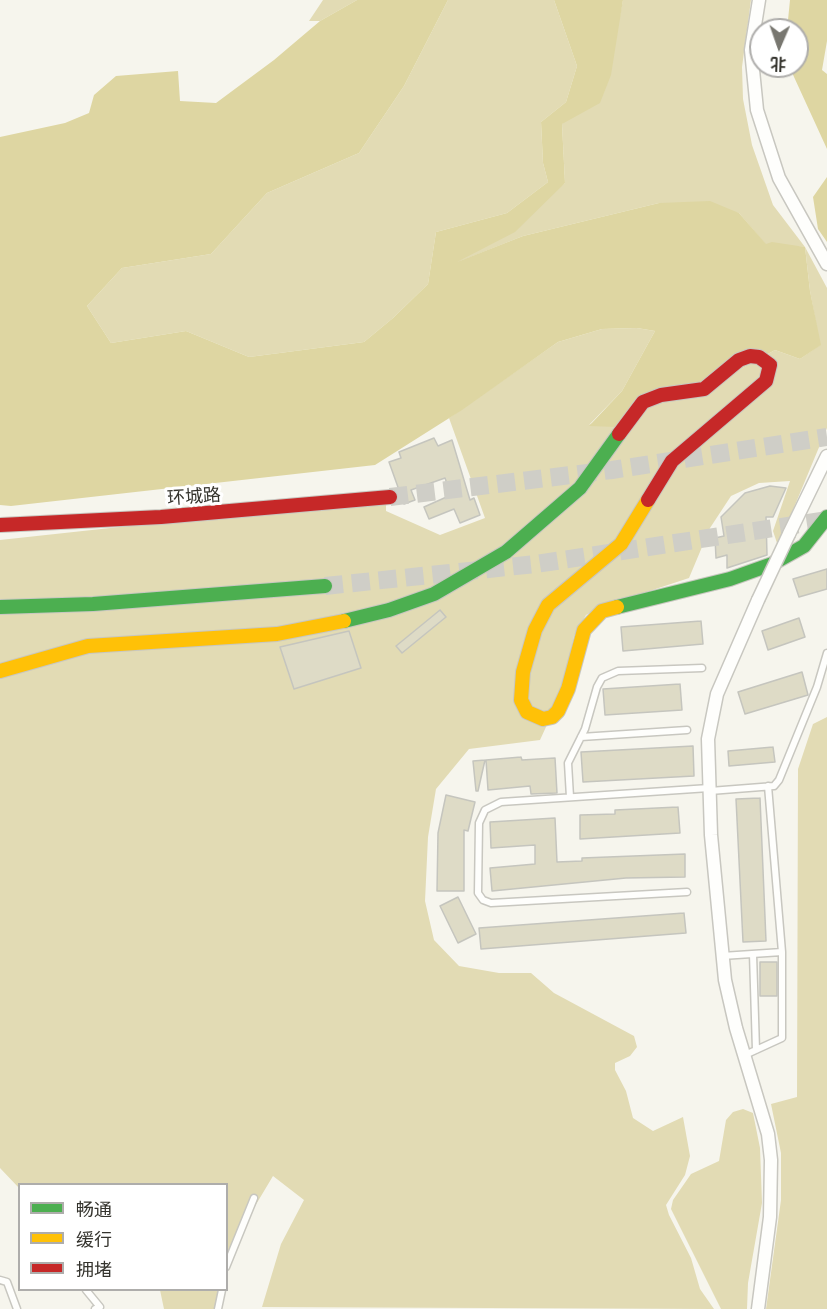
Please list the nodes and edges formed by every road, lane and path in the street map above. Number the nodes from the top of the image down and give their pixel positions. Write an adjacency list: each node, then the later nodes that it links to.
1 (759, 0): 2 (street)
2 (827, 264)
3 (827, 456): 4 (street)
4 (823, 477): 16 (street, bridge)
5 (390, 497): 7 (street, 环城路)
6 (827, 517): 12 (street)
7 (0, 525)
8 (325, 586): 9 (street)
9 (0, 607)
10 (827, 653): 15 (lane)
11 (702, 668): 14 (lane)
12 (0, 670)
13 (687, 730): 14 (lane)
14 (581, 737): 17 (lane)
15 (768, 786): 16 (lane); 19 (lane)
16 (709, 789): 17 (lane); 21 (street)
17 (570, 797): 18 (lane)
18 (687, 892)
19 (782, 952): 20 (lane); 22 (lane)
20 (753, 954): 21 (lane); 22 (lane)
21 (721, 956): 22 (street)
22 (750, 1052): 31 (street)
23 (254, 1198): 24 (lane)
24 (228, 1262)
25 (0, 1280): 28 (lane)
26 (87, 1291): 29 (lane)
27 (222, 1291): 30 (lane)
28 (17, 1309)
29 (95, 1309)
30 (218, 1309)
31 (758, 1309)

